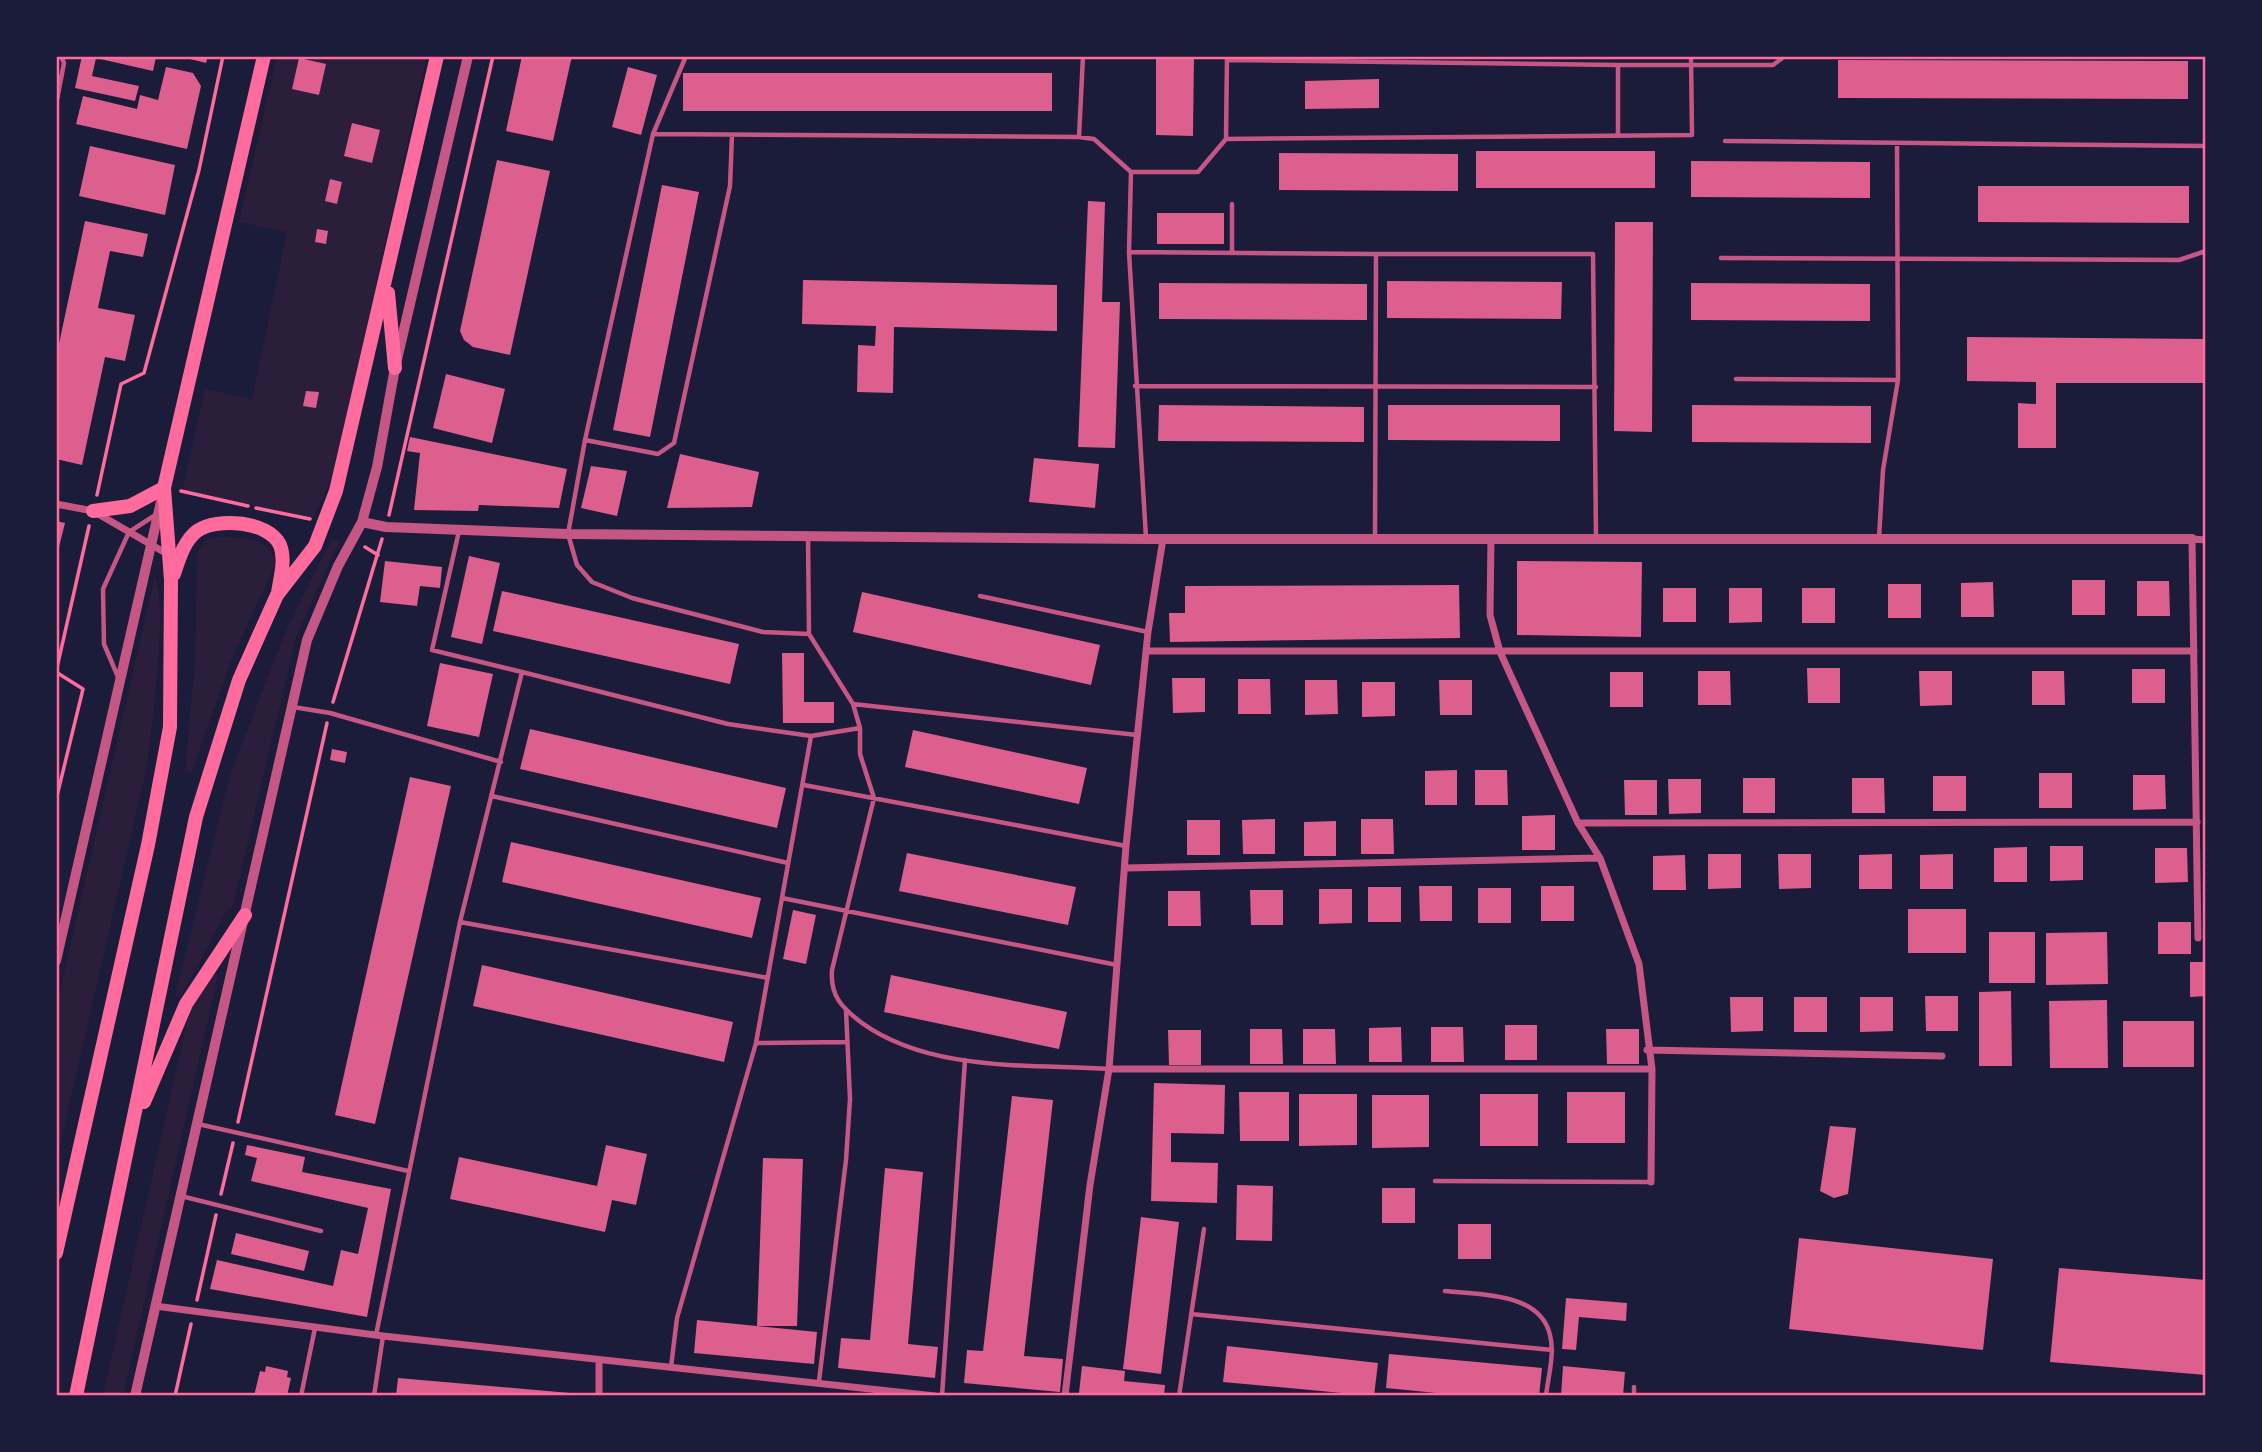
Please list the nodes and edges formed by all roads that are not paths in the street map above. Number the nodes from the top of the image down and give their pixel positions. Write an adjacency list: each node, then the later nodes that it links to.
1 (61, 56): 12 (lane)
2 (264, 56): 37 (main road)
3 (437, 56): 29 (main road)
4 (468, 56): 30 (street)
5 (686, 56): 13 (lane)
6 (1083, 56): 16 (lane)
7 (1691, 56): 11 (lane)
8 (1785, 56): 11 (lane)
9 (1227, 58): 10 (lane); 17 (lane)
10 (1618, 65): 11 (lane); 15 (lane)
11 (1691, 65): 15 (lane)
12 (56, 105)
13 (653, 134): 14 (lane); 36 (lane)
14 (733, 135): 16 (lane); 36 (lane)
15 (1618, 136): 17 (lane)
16 (1079, 137): 21 (lane)
17 (1226, 139): 21 (lane)
18 (1725, 141): 19 (lane)
19 (1897, 143): 20 (lane); 27 (lane)
20 (2206, 146)
21 (1131, 172): 24 (lane)
22 (1232, 204): 25 (lane)
23 (2206, 251): 27 (lane)
24 (1129, 252): 25 (lane); 33 (lane)
25 (1232, 253): 26 (lane)
26 (1376, 254): 34 (lane); 35 (lane)
27 (1897, 257): 28 (lane); 32 (lane)
28 (1721, 258)
29 (386, 281): 30 (main road); 57 (main road)
30 (395, 368): 41 (street)
31 (1736, 379): 32 (lane)
32 (1898, 380): 48 (lane)
33 (1135, 386): 34 (lane); 49 (lane)
34 (1377, 386): 35 (lane); 51 (lane)
35 (1596, 387): 47 (lane)
36 (585, 440): 44 (lane)
37 (164, 488): 39 (main road); 40 (street); 55 (main road)
38 (56, 504): 39 (street)
39 (93, 511): 43 (street)
40 (158, 513): 43 (lane); 54 (street)
41 (362, 522): 42 (street); 67 (street)
42 (459, 530): 44 (street); 64 (lane)
43 (129, 532): 54 (street); 65 (lane)
44 (568, 534): 45 (street); 60 (lane)
45 (808, 536): 49 (street); 60 (lane)
46 (1491, 538): 47 (street); 51 (street); 63 (street)
47 (1596, 538): 48 (street)
48 (1879, 538): 52 (street)
49 (1146, 539): 50 (street)
50 (1163, 539): 51 (street); 59 (street)
51 (1375, 539)
52 (2192, 539): 53 (street); 62 (street)
53 (2206, 540)
54 (151, 545): 55 (street); 65 (street)
55 (170, 556): 56 (main road)
56 (172, 580): 57 (main road); 105 (main road)
57 (277, 595): 98 (main road)
58 (980, 596): 59 (lane)
59 (1148, 632): 61 (street)
60 (809, 634): 66 (lane)
61 (1146, 651): 63 (street); 69 (street)
62 (2194, 651): 63 (street); 75 (street)
63 (1500, 652): 76 (street)
64 (522, 671): 70 (lane); 71 (lane)
65 (120, 681): 86 (street)
66 (853, 704): 68 (lane); 69 (lane)
67 (291, 706): 71 (lane); 83 (street)
68 (860, 728): 70 (lane); 74 (lane)
69 (1137, 735): 77 (street)
70 (811, 736): 72 (lane)
71 (502, 762): 73 (lane)
72 (804, 785): 74 (lane); 79 (lane)
73 (492, 796): 79 (lane); 84 (lane)
74 (874, 798): 77 (lane); 82 (lane)
75 (2197, 822): 76 (street); 85 (street)
76 (1578, 823): 78 (street)
77 (1125, 846): 80 (street)
78 (1600, 858): 80 (street); 92 (street)
79 (789, 863): 81 (lane)
80 (1125, 868): 87 (street)
81 (782, 898): 82 (lane); 88 (lane)
82 (846, 912): 87 (lane); 89 (lane)
83 (245, 915): 97 (street); 98 (main road)
84 (460, 922): 88 (lane); 99 (lane)
85 (2198, 938)
86 (56, 961)
87 (1118, 965): 95 (street)
88 (768, 978): 91 (lane)
89 (846, 1010): 90 (lane); 94 (lane)
90 (846, 1042): 91 (lane); 114 (lane)
91 (756, 1043): 113 (lane)
92 (1647, 1050): 93 (street); 96 (street)
93 (1942, 1056)
94 (965, 1060): 95 (lane); 122 (lane)
95 (1109, 1069): 96 (street); 123 (street)
96 (1652, 1069): 101 (street)
97 (197, 1124): 99 (lane); 102 (street)
98 (133, 1129): 116 (main road)
99 (408, 1171): 110 (lane)
100 (1435, 1181): 101 (lane)
101 (1651, 1182)
102 (180, 1195): 104 (lane); 107 (street)
103 (1204, 1228): 108 (lane)
104 (321, 1231)
105 (56, 1253)
106 (1445, 1291): 111 (lane)
107 (155, 1306): 109 (street); 117 (street)
108 (1191, 1314): 111 (lane); 124 (lane)
109 (315, 1327): 110 (street); 118 (lane)
110 (379, 1335): 112 (street); 119 (lane)
111 (1552, 1350): 125 (lane)
112 (599, 1360): 113 (street); 120 (street)
113 (670, 1368): 114 (street)
114 (819, 1381): 121 (street)
115 (1634, 1387): 126 (lane)
116 (76, 1396)
117 (135, 1396)
118 (301, 1396)
119 (374, 1396)
120 (598, 1396)
121 (934, 1396)
122 (942, 1396)
123 (1065, 1396)
124 (1179, 1396)
125 (1546, 1396)
126 (1634, 1396)

